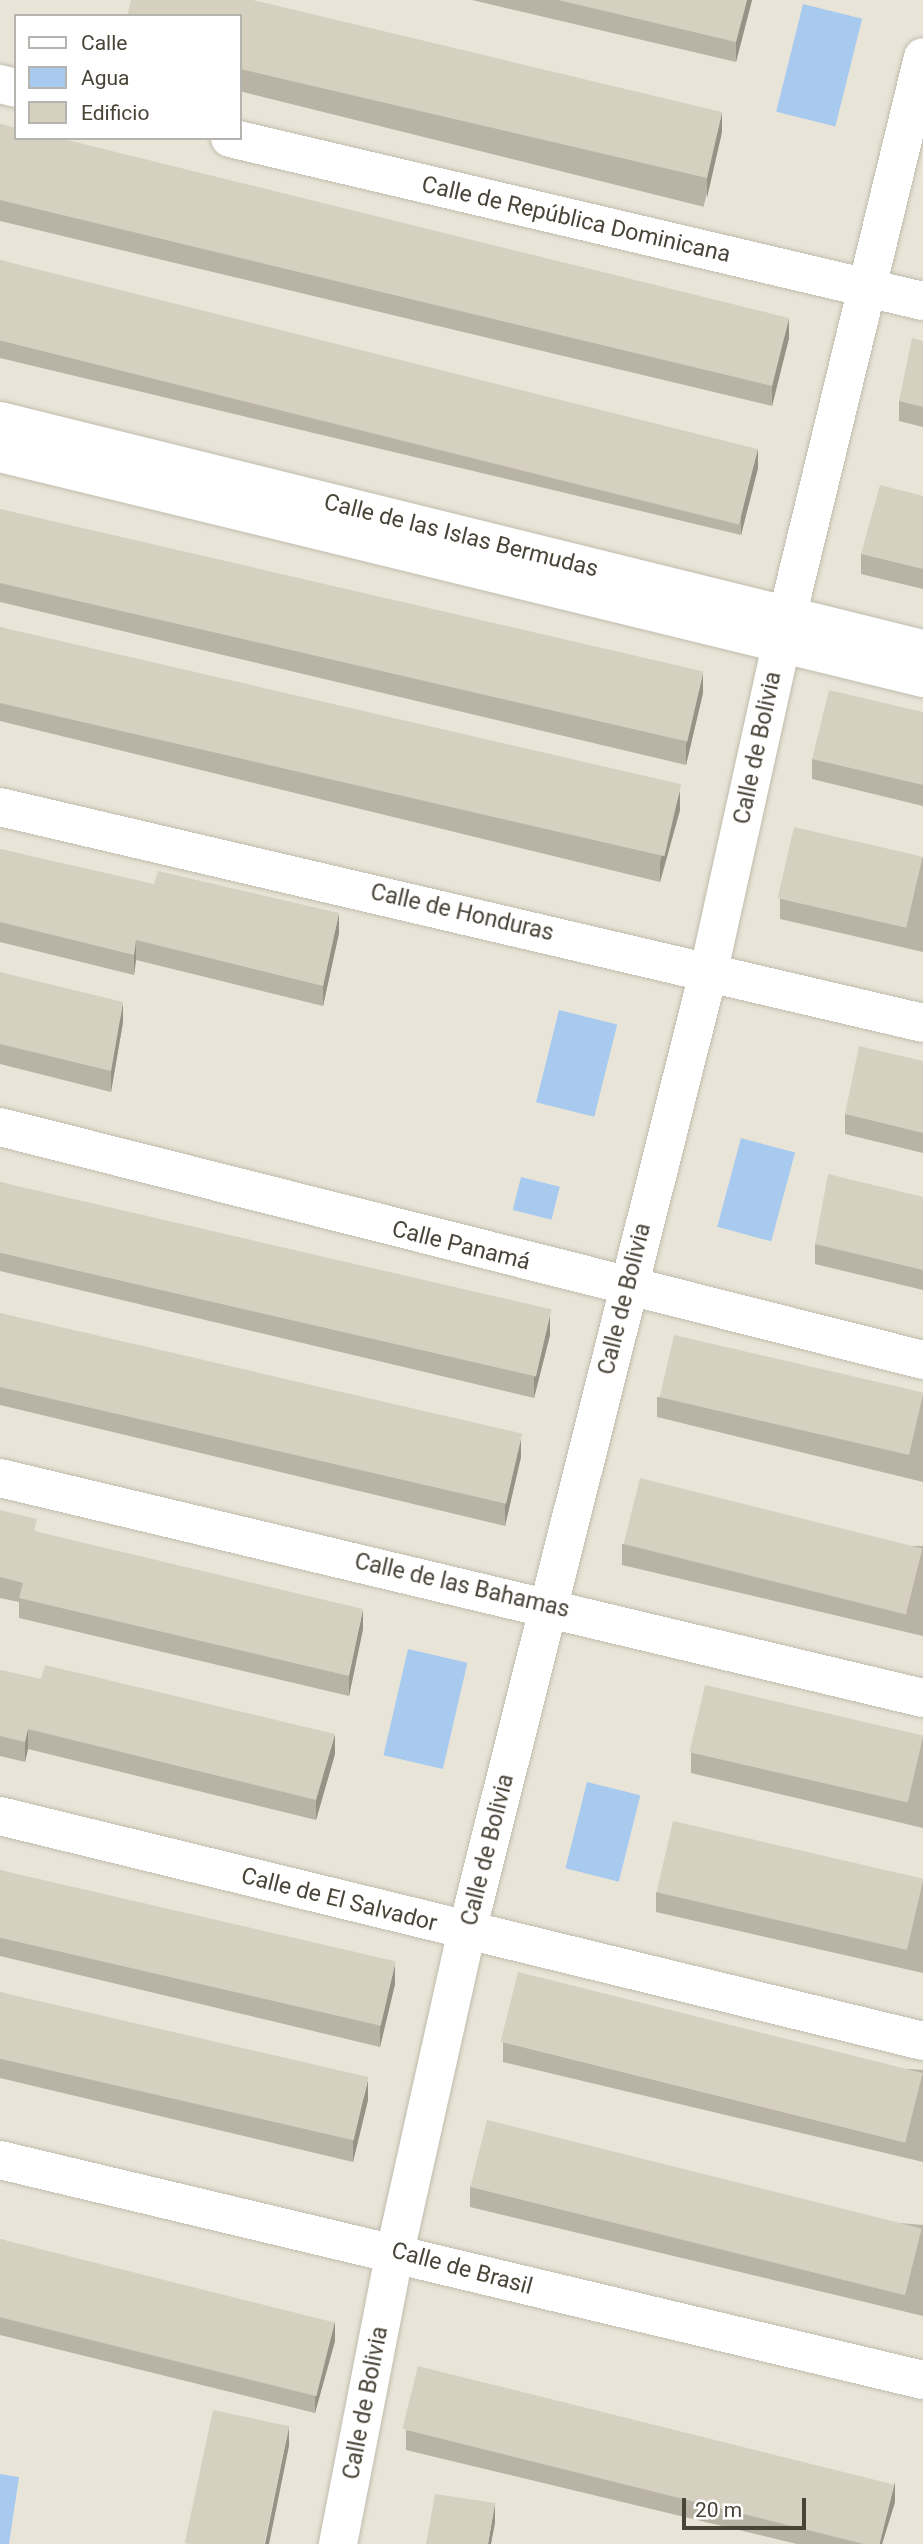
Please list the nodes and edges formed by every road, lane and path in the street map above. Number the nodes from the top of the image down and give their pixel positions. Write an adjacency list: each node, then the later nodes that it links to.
1 (923, 57): 3 (street, Calle de Bolivia)
2 (238, 140): 3 (street, Calle de República Dominicana)
3 (866, 288): 4 (street, Calle de República Dominicana); 7 (street, Calle de Bolivia)
4 (923, 301)
5 (0, 421): 7 (street, Calle de las Islas Bermudas)
6 (0, 453): 7 (street, Calle de las Islas Bermudas)
7 (784, 631): 8 (street, Calle de las Islas Bermudas); 9 (street, Calle de las Islas Bermudas); 11 (street, Calle de Bolivia)
8 (923, 649)
9 (923, 678)
10 (0, 807): 11 (street, Calle de Honduras)
11 (709, 970): 12 (street, Calle de Honduras); 14 (street, Calle de Bolivia)
12 (923, 1023)
13 (0, 1127): 14 (street, Calle Panamá)
14 (628, 1289): 15 (street, Calle Panamá); 17 (street, Calle de Bolivia)
15 (923, 1360)
16 (0, 1478): 17 (street, Calle de las Bahamas)
17 (550, 1606): 18 (street, Calle de las Bahamas); 20 (street, Calle de Bolivia)
18 (923, 1698)
19 (0, 1816): 20 (street, Calle de El Salvador)
20 (467, 1931): 21 (street, Calle de El Salvador); 23 (street, Calle de Bolivia)
21 (923, 2041)
22 (0, 2160): 23 (street, Calle de Brasil)
23 (395, 2252): 24 (street, Calle de Brasil); 25 (street, Calle de Bolivia)
24 (923, 2380)
25 (338, 2544)

